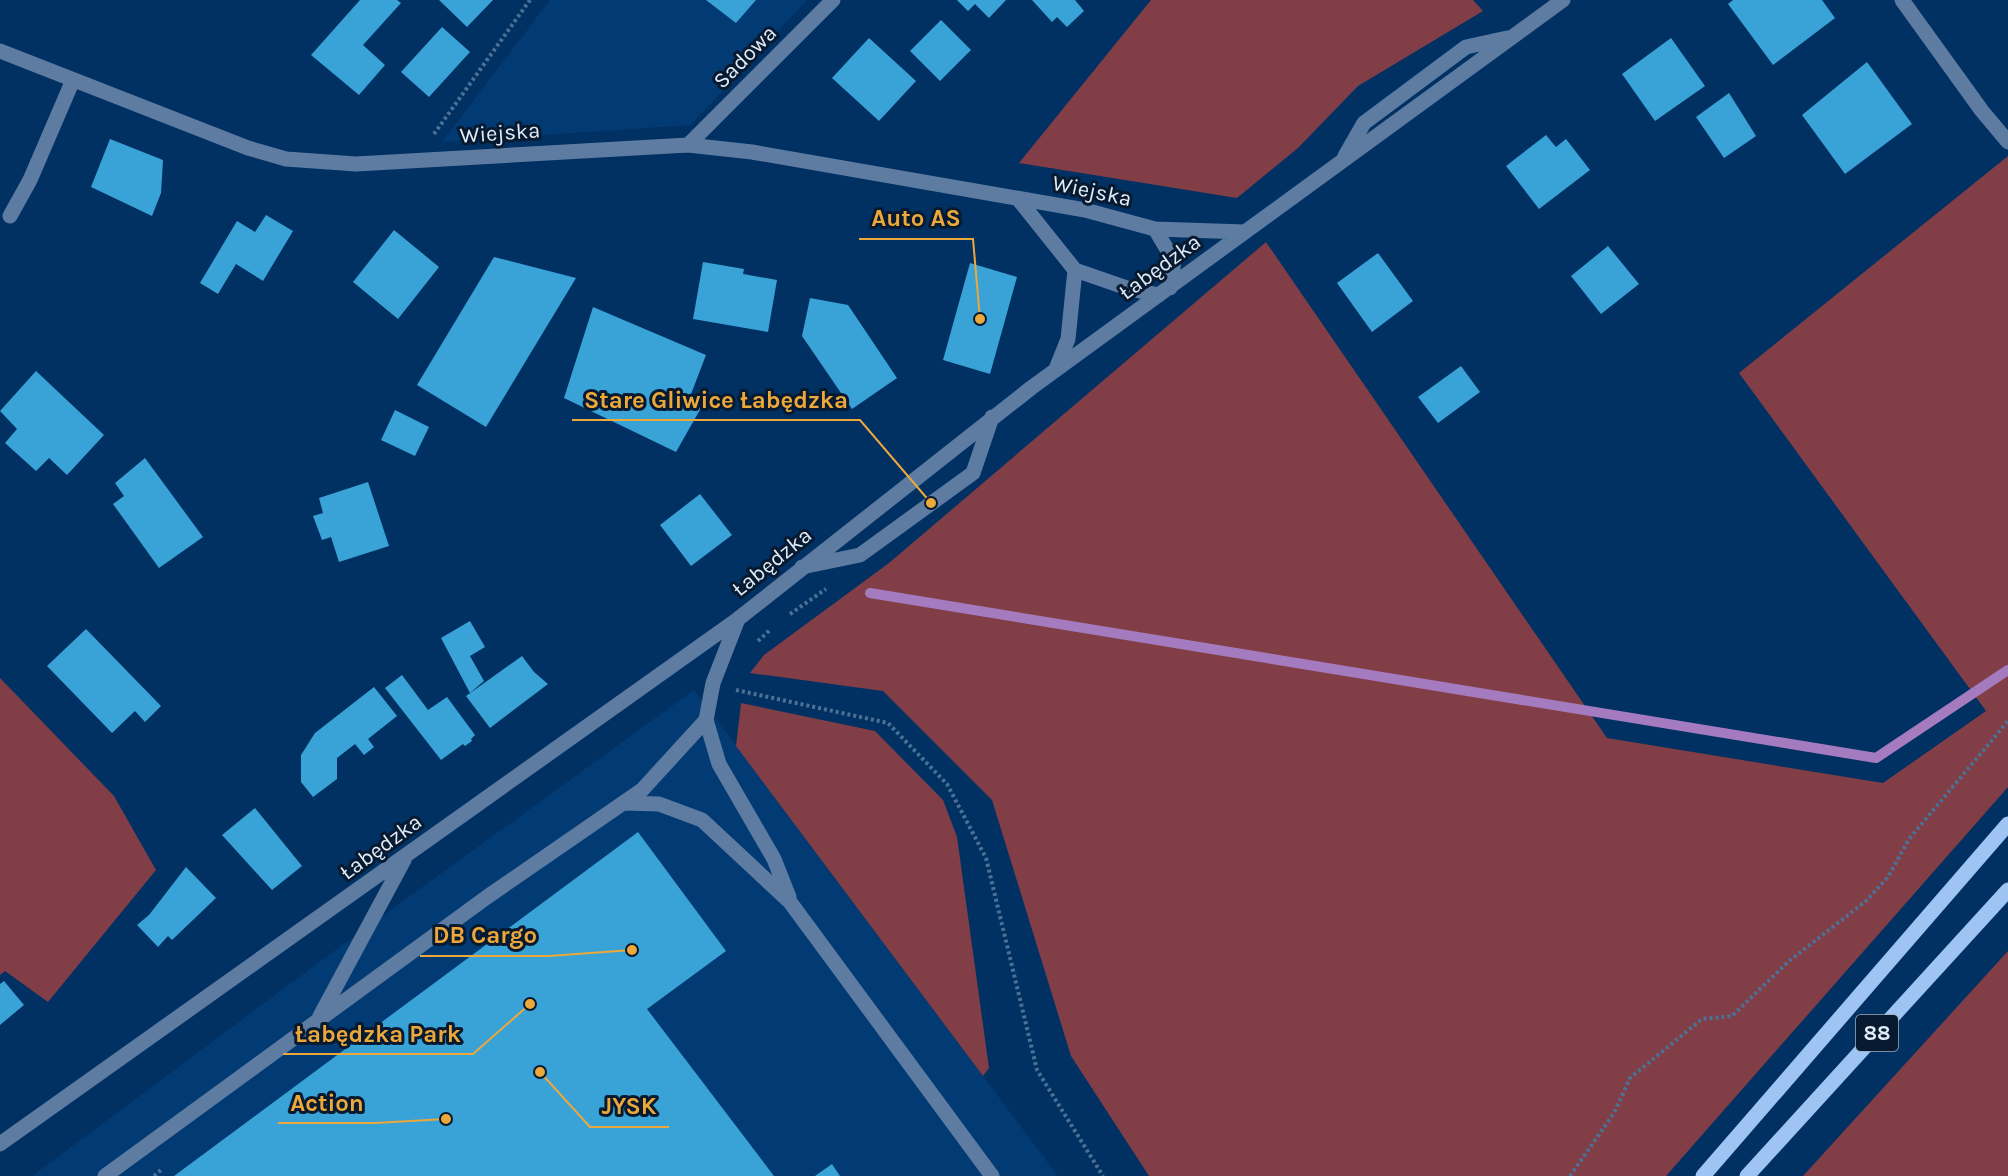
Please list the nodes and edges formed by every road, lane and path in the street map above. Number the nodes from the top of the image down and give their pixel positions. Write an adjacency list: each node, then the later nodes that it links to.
1 (530, 0): 7 (path)
2 (833, 0): 9 (street, Sadowa)
3 (1563, 0): 13 (street, Łabędzka)
4 (1902, 0): 8 (street)
5 (0, 51): 6 (street, Wiejska)
6 (74, 80): 9 (street, Wiejska); 11 (street)
7 (433, 135)
8 (2008, 142)
9 (688, 145): 10 (street, Wiejska)
10 (1019, 200): 12 (street, Wiejska); 14 (street, Wiejska)
11 (10, 216)
12 (1155, 229): 13 (street, Wiejska); 15 (street, Wiejska)
13 (1245, 232): 15 (street, Łabędzka)
14 (1075, 270): 15 (street); 16 (street)
15 (1165, 291): 16 (street, Łabędzka)
16 (1055, 370): 17 (street, Łabędzka)
17 (992, 417): 18 (street, Łabędzka); 18 (street)
18 (799, 568): 19 (street, Łabędzka)
19 (738, 619): 20 (street); 25 (street, Łabędzka)
20 (713, 683): 21 (street); 32 (path)
21 (706, 720): 23 (street); 27 (street)
22 (2008, 721): 33 (path)
23 (624, 803): 27 (street); 28 (street)
24 (2008, 824): 34 (main road)
25 (405, 857): 28 (street); 29 (street, Łabędzka)
26 (2008, 890): 35 (main road, 88)
27 (790, 902): 31 (street)
28 (318, 1019): 30 (street)
29 (0, 1144)
30 (105, 1176)
31 (993, 1176)
32 (1103, 1176)
33 (1570, 1176)
34 (1703, 1176)
35 (1747, 1176)

